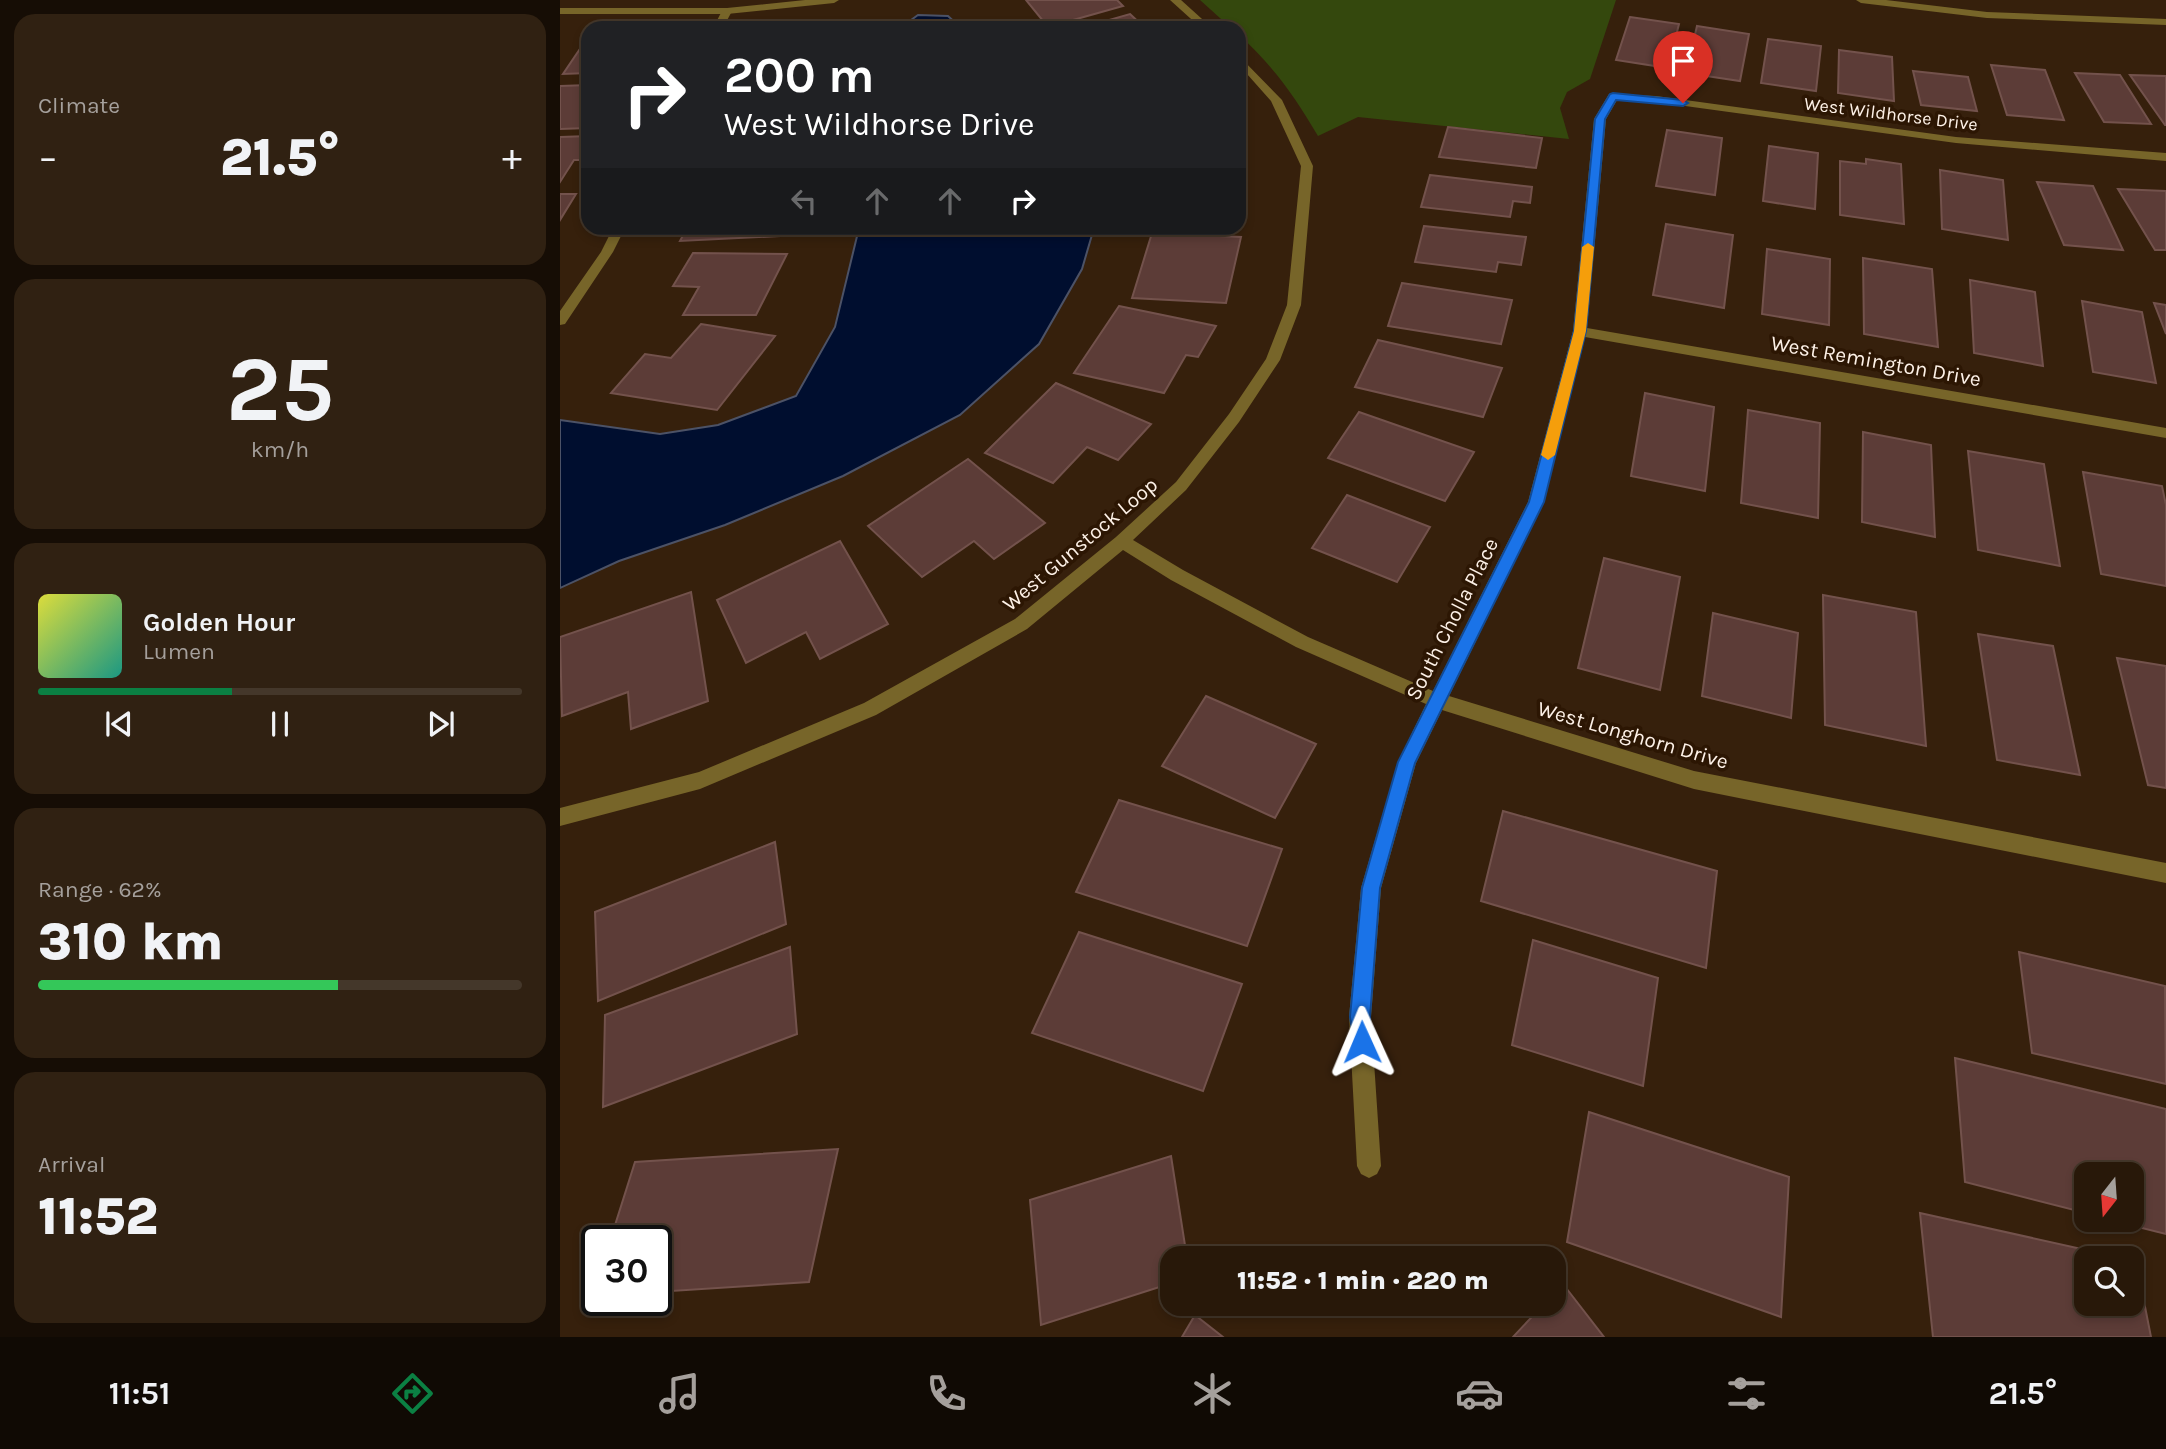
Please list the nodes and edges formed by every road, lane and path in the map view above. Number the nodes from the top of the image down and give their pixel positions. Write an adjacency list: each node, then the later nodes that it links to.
1 (834, 0): 5 (street)
2 (1175, 0): 7 (street)
3 (1861, 0): 8 (street)
4 (560, 11): 5 (street)
5 (727, 11): 6 (street)
6 (722, 21)
7 (1199, 21)
8 (2166, 22)
9 (1246, 67): 16 (street, West Gunstock Loop)
10 (1613, 96): 11 (street, West Wildhorse Drive); 14 (street, South Cholla Place)
11 (2166, 157)
12 (615, 235): 13 (street)
13 (560, 321)
14 (1580, 331): 15 (street, West Remington Drive); 17 (street, South Cholla Place)
15 (2166, 433)
16 (1122, 541): 17 (street, West Longhorn Drive); 18 (street, West Gunstock Loop)
17 (1435, 700): 19 (street, West Longhorn Drive); 20 (street, South Cholla Place)
18 (560, 817)
19 (2166, 873)
20 (1369, 1166)

